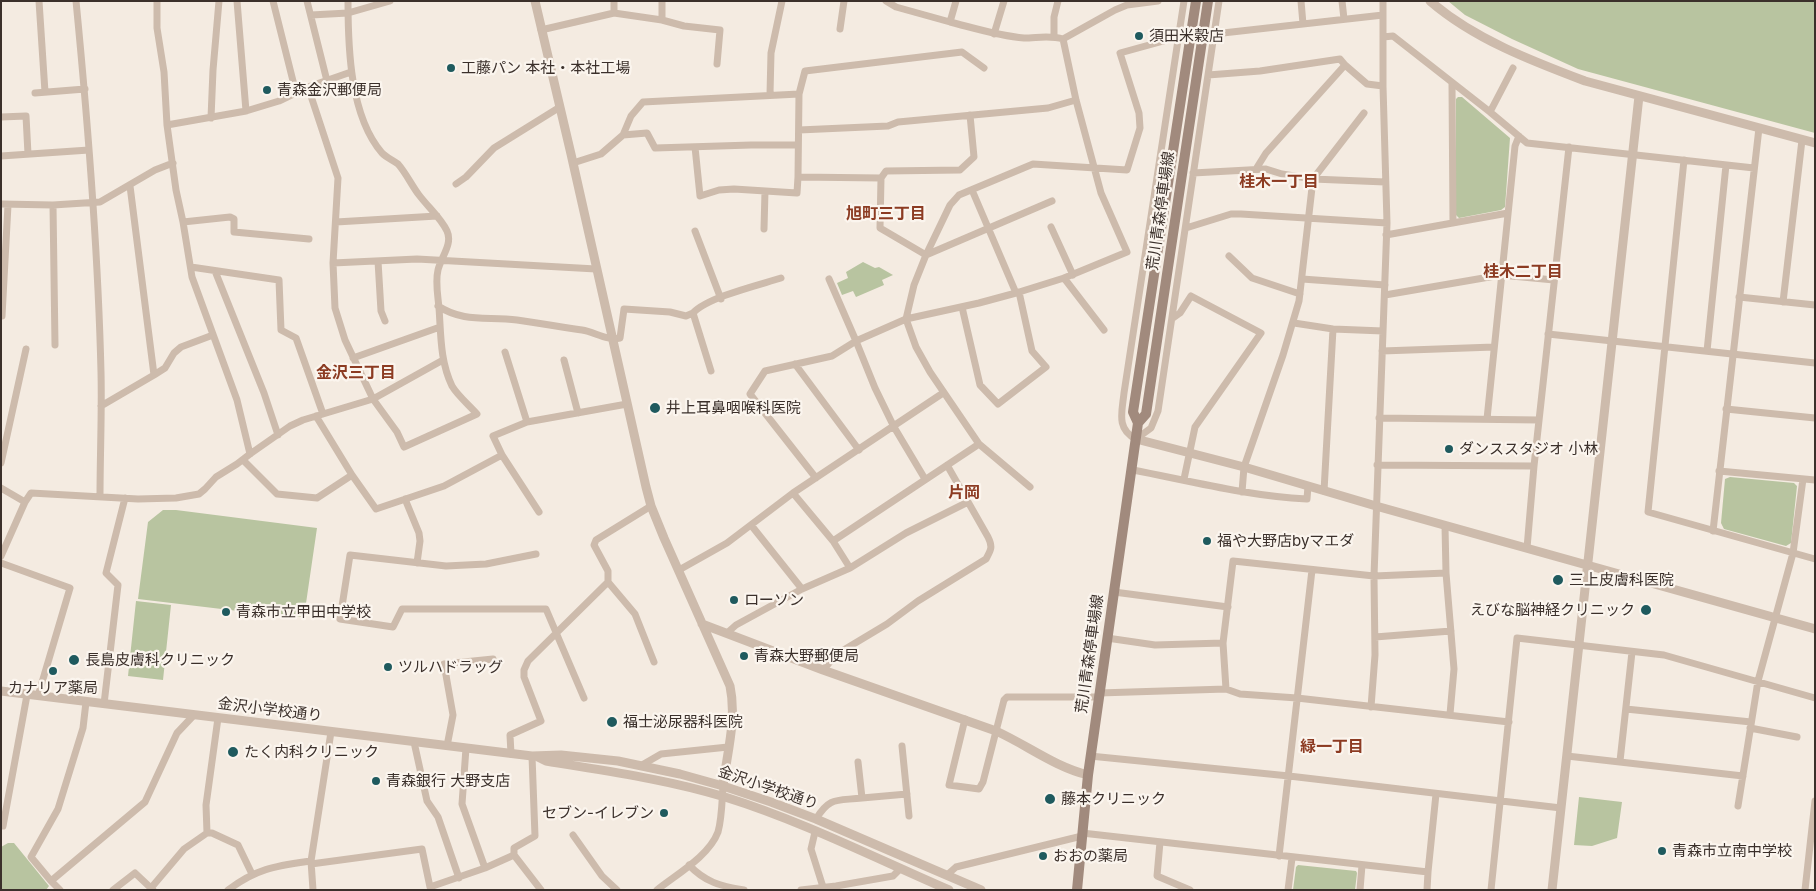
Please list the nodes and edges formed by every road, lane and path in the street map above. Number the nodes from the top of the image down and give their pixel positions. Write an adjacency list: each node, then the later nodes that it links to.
1 (39, 1): 57 (street)
2 (76, 1): 29 (street)
3 (81, 1): 29 (street)
4 (157, 1): 71 (street)
5 (219, 1): 70 (street)
6 (236, 1): 65 (street)
7 (273, 1): 59 (street)
8 (307, 1): 32 (street)
9 (348, 1): 30 (street)
10 (390, 1): 30 (street)
11 (535, 1): 39 (street)
12 (614, 1): 31 (street)
13 (662, 1): 35 (street)
14 (782, 1): 60 (street)
15 (844, 1): 38 (street)
16 (886, 1): 36 (street)
17 (956, 1): 36 (street)
18 (1004, 1): 40 (street)
19 (1058, 1): 44 (street)
20 (1158, 1): 45 (street)
21 (1184, 1): 42 (street)
22 (1196, 1): 186 (main road, 荒川青森停車場線)
23 (1208, 1): 186 (main road, 荒川青森停車場線)
24 (1219, 1): 41 (street)
25 (1300, 1): 37 (street)
26 (1342, 1): 34 (street)
27 (1383, 1): 33 (street)
28 (1430, 1): 62 (street)
29 (77, 11): 56 (street)
30 (348, 13): 32 (street); 50 (street)
31 (614, 13): 35 (street); 39 (street)
32 (311, 15): 52 (street)
33 (1383, 15): 34 (street); 43 (street)
34 (1344, 19): 37 (street)
35 (662, 20): 46 (street)
36 (950, 22): 40 (street)
37 (1303, 24): 41 (street)
38 (840, 29)
39 (541, 30): 64 (street)
40 (994, 34): 44 (street)
41 (1214, 34): 51 (street)
42 (1178, 36): 89 (street); 189 (street)
43 (1382, 36): 53 (street); 54 (street)
44 (1054, 37): 45 (street)
45 (1063, 39): 63 (street)
46 (717, 64)
47 (1345, 65): 51 (street); 54 (street); 91 (street)
48 (984, 68): 61 (street)
49 (1513, 68): 67 (street)
50 (352, 72): 52 (street); 106 (street)
51 (1208, 74): 92 (street)
52 (328, 80): 55 (street)
53 (1452, 84): 67 (street); 110 (street)
54 (1383, 86): 96 (street)
55 (308, 87): 59 (street); 109 (street)
56 (85, 89): 57 (street); 81 (street)
57 (45, 92): 58 (street)
58 (35, 93)
59 (296, 93): 65 (street)
60 (770, 94): 61 (street); 74 (street)
61 (798, 94): 73 (street)
62 (1638, 96): 72 (street); 82 (street)
63 (1076, 100): 68 (street); 89 (street)
64 (560, 107): 87 (street); 97 (street)
65 (246, 112): 70 (street)
66 (1364, 112): 95 (street)
67 (1490, 112): 75 (street)
68 (970, 115): 73 (street); 94 (street)
69 (1, 117): 83 (street)
70 (211, 118): 71 (street)
71 (168, 125): 86 (street)
72 (1759, 128): 76 (street); 90 (street)
73 (799, 130): 78 (street)
74 (623, 135): 79 (street); 87 (street)
75 (1519, 136): 80 (street); 105 (street)
76 (1802, 140): 77 (street); 140 (street)
77 (1815, 143)
78 (798, 145): 79 (street); 93 (street)
79 (695, 147): 100 (street)
80 (1569, 147): 82 (street); 133 (street)
81 (89, 150): 83 (street); 102 (street)
82 (1631, 153): 85 (street); 158 (street)
83 (28, 154): 84 (street)
84 (1, 156)
85 (1684, 160): 88 (street); 161 (street)
86 (173, 162): 98 (street); 108 (street)
87 (573, 163): 125 (street)
88 (1726, 165): 90 (street); 164 (street)
89 (1094, 168): 99 (street); 127 (street)
90 (1754, 168): 138 (street)
91 (1256, 169): 92 (street); 95 (street)
92 (1193, 173): 113 (street)
93 (798, 177): 94 (street); 100 (street)
94 (881, 178): 119 (street)
95 (1313, 179): 96 (street); 107 (street)
96 (1386, 182): 111 (street)
97 (456, 184)
98 (130, 186): 102 (street); 173 (street)
99 (972, 190): 115 (street); 119 (street)
100 (765, 191): 114 (street)
101 (1052, 201): 115 (street)
102 (93, 202): 104 (street); 177 (street)
103 (5, 205): 104 (street); 145 (street)
104 (53, 205): 159 (street)
105 (1508, 213): 110 (street); 128 (street)
106 (437, 216): 109 (street); 122 (street)
107 (1309, 219): 111 (street); 113 (street); 132 (street)
108 (183, 222): 118 (street); 124 (street)
109 (336, 222): 123 (street)
110 (1453, 222): 117 (street)
111 (1387, 223): 117 (street)
112 (1051, 227): 127 (street)
113 (1186, 228): 146 (street)
114 (764, 229)
115 (989, 229): 119 (street); 135 (street)
116 (695, 231): 139 (street)
117 (1386, 235): 134 (street)
118 (309, 239)
119 (926, 255): 147 (street)
120 (1229, 256): 136 (street)
121 (378, 261): 122 (street); 123 (street); 148 (street)
122 (440, 261): 125 (street); 142 (street)
123 (333, 263): 167 (street)
124 (191, 268): 126 (street); 155 (street)
125 (596, 269): 156 (street)
126 (215, 271): 180 (street); 188 (street)
127 (1073, 275): 130 (street)
128 (1501, 275): 133 (street); 137 (street); 160 (street)
129 (781, 278): 139 (street)
130 (1064, 278): 135 (street); 152 (street)
131 (829, 279): 157 (street)
132 (1302, 279): 134 (street); 136 (street)
133 (1554, 280): 154 (street)
134 (1385, 284): 137 (street)
135 (1017, 292): 143 (street); 143 (street)
136 (1300, 294): 149 (street)
137 (1384, 295): 153 (street)
138 (1739, 297): 140 (street); 166 (street)
139 (721, 299): 144 (street)
140 (1783, 302): 141 (street)
141 (1815, 305)
142 (438, 306): 150 (street); 156 (street)
143 (962, 307): 147 (street)
144 (692, 313): 156 (street); 172 (street)
145 (2, 316)
146 (1173, 318): 189 (street); 192 (street)
147 (906, 319): 157 (street); 174 (street)
148 (385, 320)
149 (1294, 322): 151 (street); 200 (street)
150 (440, 327): 167 (street); 168 (street)
151 (1333, 329): 153 (street); 212 (street)
152 (1104, 330)
153 (1383, 331): 163 (street)
154 (1548, 334): 158 (street); 184 (street)
155 (213, 335): 173 (street); 193 (street)
156 (613, 340): 176 (street)
157 (856, 341): 171 (street); 187 (street)
158 (1612, 341): 161 (street); 235 (street)
159 (55, 345)
160 (1494, 347): 163 (street); 183 (street)
161 (1665, 347): 164 (street); 225 (street)
162 (26, 349): 196 (street)
163 (1382, 350): 181 (street)
164 (1707, 351): 166 (street)
165 (505, 352): 185 (street)
166 (1733, 354): 170 (street); 178 (street)
167 (353, 358): 175 (street)
168 (443, 360): 175 (street); 175 (street)
169 (564, 360): 179 (street)
170 (1815, 363)
171 (795, 364): 191 (street); 204 (street)
172 (711, 371)
173 (154, 376): 177 (street)
174 (943, 393): 187 (street); 190 (street)
175 (373, 399): 180 (street)
176 (627, 404): 179 (street); 220 (street)
177 (101, 406): 215 (street)
178 (1726, 409): 182 (street); 202 (street)
179 (578, 413): 185 (street)
180 (319, 415): 188 (street); 203 (street)
181 (1379, 418): 183 (street); 198 (street)
182 (1815, 418)
183 (1487, 419): 184 (street)
184 (1538, 420): 199 (street)
185 (527, 422): 194 (street)
186 (1138, 424): 189 (main road, 荒川青森停車場線)
187 (894, 427): 191 (street); 206 (street)
188 (278, 435): 193 (street)
189 (1136, 439): 192 (street); 201 (main road, 荒川青森停車場線)
190 (979, 444): 197 (street); 210 (street)
191 (859, 450): 204 (street)
192 (1189, 451): 200 (street); 207 (street)
193 (250, 454): 195 (street)
194 (504, 458): 217 (street); 222 (street)
195 (243, 460): 203 (street); 216 (street)
196 (1, 463)
197 (947, 465): 206 (street); 219 (street)
198 (1377, 465): 199 (street); 221 (street)
199 (1534, 466): 228 (street)
200 (1244, 467): 209 (street); 213 (street)
201 (1132, 470): 207 (street); 243 (main road, 荒川青森停車場線)
202 (1719, 470): 205 (street); 225 (street)
203 (352, 475): 217 (street)
204 (816, 478): 214 (street)
205 (1803, 478): 208 (street); 229 (street)
206 (925, 479): 226 (street)
207 (1184, 479): 213 (street)
208 (1815, 480)
209 (1308, 486): 212 (street); 213 (street)
210 (1030, 487)
211 (1, 488): 218 (street)
212 (1324, 491): 221 (street)
213 (1242, 492)
214 (793, 494): 223 (street); 226 (street)
215 (100, 497): 216 (street); 218 (street)
216 (125, 498): 269 (street)
217 (406, 499): 234 (street)
218 (25, 502): 227 (street)
219 (968, 502): 236 (street); 258 (street)
220 (651, 506): 237 (street); 241 (street)
221 (1376, 506): 224 (street); 240 (street)
222 (540, 512)
223 (751, 525): 237 (street); 242 (street)
224 (1445, 526): 228 (street); 239 (street)
225 (1712, 531): 229 (street)
226 (833, 542): 236 (street)
227 (3, 546): 231 (street)
228 (1527, 548): 235 (street)
229 (1793, 553): 232 (street); 245 (street)
230 (536, 554): 234 (street)
231 (1, 556)
232 (1815, 559)
233 (1, 563): 264 (street)
234 (417, 563): 250 (street)
235 (1587, 565): 245 (street); 254 (street)
236 (850, 568): 242 (street)
237 (679, 570): 246 (street)
238 (1312, 570): 240 (street); 244 (street); 266 (street)
239 (1446, 573): 240 (street); 248 (street)
240 (1374, 576): 251 (street)
241 (608, 582): 250 (street); 257 (street)
242 (802, 588): 249 (street)
243 (1114, 592): 244 (street); 252 (main road, 荒川青森停車場線)
244 (1228, 607): 253 (street)
245 (1776, 618): 247 (street); 259 (street)
246 (702, 624): 249 (street); 284 (street)
247 (1815, 629)
248 (1451, 630): 251 (street); 272 (street)
249 (727, 633): 258 (street)
250 (557, 634): 265 (street); 286 (street)
251 (1375, 637): 270 (street)
252 (1107, 638): 253 (street); 263 (main road, 荒川青森停車場線)
253 (1224, 643): 260 (street)
254 (1579, 646): 255 (street); 276 (street); 289 (street)
255 (1632, 652): 259 (street); 271 (street)
256 (493, 659): 282 (street)
257 (654, 662)
258 (823, 670): 275 (street)
259 (1758, 681): 267 (street); 277 (street)
260 (1226, 689): 263 (street); 266 (street)
261 (1, 692): 262 (street, 金沢小学校通り)
262 (27, 695): 264 (street, 金沢小学校通り); 307 (street)
263 (1098, 695): 278 (street); 288 (main road, 荒川青森停車場線)
264 (38, 696): 268 (street, 金沢小学校通り)
265 (584, 698)
266 (1297, 698): 270 (street); 294 (street)
267 (1815, 698)
268 (86, 702): 269 (street, 金沢小学校通り); 326 (street)
269 (104, 704): 273 (street, 金沢小学校通り)
270 (1371, 707): 272 (street)
271 (1626, 709): 277 (street); 290 (street)
272 (1450, 714): 276 (street)
273 (194, 715): 274 (street, 金沢小学校通り); 326 (street)
274 (218, 718): 279 (street, 金沢小学校通り); 309 (street)
275 (965, 719): 278 (street); 278 (street)
276 (1509, 722): 301 (street)
277 (1751, 725): 280 (street); 295 (street)
278 (996, 731): 293 (street)
279 (331, 732): 281 (street, 金沢小学校通り); 317 (street)
280 (1796, 737)
281 (414, 742): 282 (street, 金沢小学校通り); 325 (street)
282 (446, 746): 285 (street, 金沢小学校通り)
283 (902, 746): 297 (street)
284 (728, 747): 292 (street); 296 (street)
285 (466, 748): 286 (street, 金沢小学校通り); 320 (street)
286 (511, 754): 287 (street, 金沢小学校通り)
287 (534, 756): 292 (street, 金沢小学校通り); 299 (street, 金沢小学校通り); 314 (street)
288 (1090, 756): 293 (main road, 荒川青森停車場線); 294 (street)
289 (1567, 756): 290 (street); 304 (street)
290 (1620, 761): 295 (street)
291 (858, 762): 300 (street)
292 (642, 765): 296 (street, 金沢小学校通り)
293 (1088, 775): 311 (main road, 荒川青森停車場線)
294 (1289, 776): 298 (street); 315 (street)
295 (1743, 776): 303 (street)
296 (723, 786): 299 (street); 306 (street, 金沢小学校通り)
297 (907, 794): 300 (street); 305 (street)
298 (1436, 794): 301 (street); 322 (street)
299 (722, 796): 308 (street, 金沢小学校通り); 318 (street)
300 (862, 798): 306 (street)
301 (1501, 800): 304 (street); 346 (street)
302 (1815, 801): 313 (street)
303 (1738, 806)
304 (1561, 808): 347 (street)
305 (909, 816)
306 (816, 819): 324 (street, 金沢小学校通り)
307 (3, 826)
308 (815, 832): 321 (street, 金沢小学校通り); 327 (street)
309 (208, 833): 323 (street); 329 (street)
310 (573, 835): 335 (street)
311 (1082, 835): 312 (street); 324 (street); 341 (main road, 荒川青森停車場線)
312 (1160, 842): 315 (street); 342 (street)
313 (1812, 848): 348 (street)
314 (514, 856): 320 (street); 334 (street)
315 (1279, 856): 316 (street)
316 (1292, 858): 319 (street); 343 (street)
317 (311, 862): 323 (street); 325 (street); 333 (street)
318 (688, 865): 336 (street); 337 (street)
319 (1362, 865): 322 (street); 344 (street)
320 (485, 868): 325 (street)
321 (900, 869): 328 (street); 339 (street, 金沢小学校通り)
322 (1428, 872): 345 (street)
323 (252, 874): 332 (street)
324 (947, 875): 340 (street, 金沢小学校通り)
325 (459, 878)
326 (51, 881): 330 (street)
327 (823, 887): 328 (street); 338 (street)
328 (836, 888)
329 (152, 889): 331 (street)
330 (60, 890)
331 (113, 890)
332 (228, 890)
333 (313, 890)
334 (541, 890)
335 (617, 890)
336 (657, 890)
337 (744, 890)
338 (801, 890)
339 (949, 890)
340 (981, 890)
341 (1077, 890)
342 (1190, 890)
343 (1288, 890)
344 (1360, 890)
345 (1427, 890)
346 (1491, 890)
347 (1552, 890)
348 (1805, 890)

